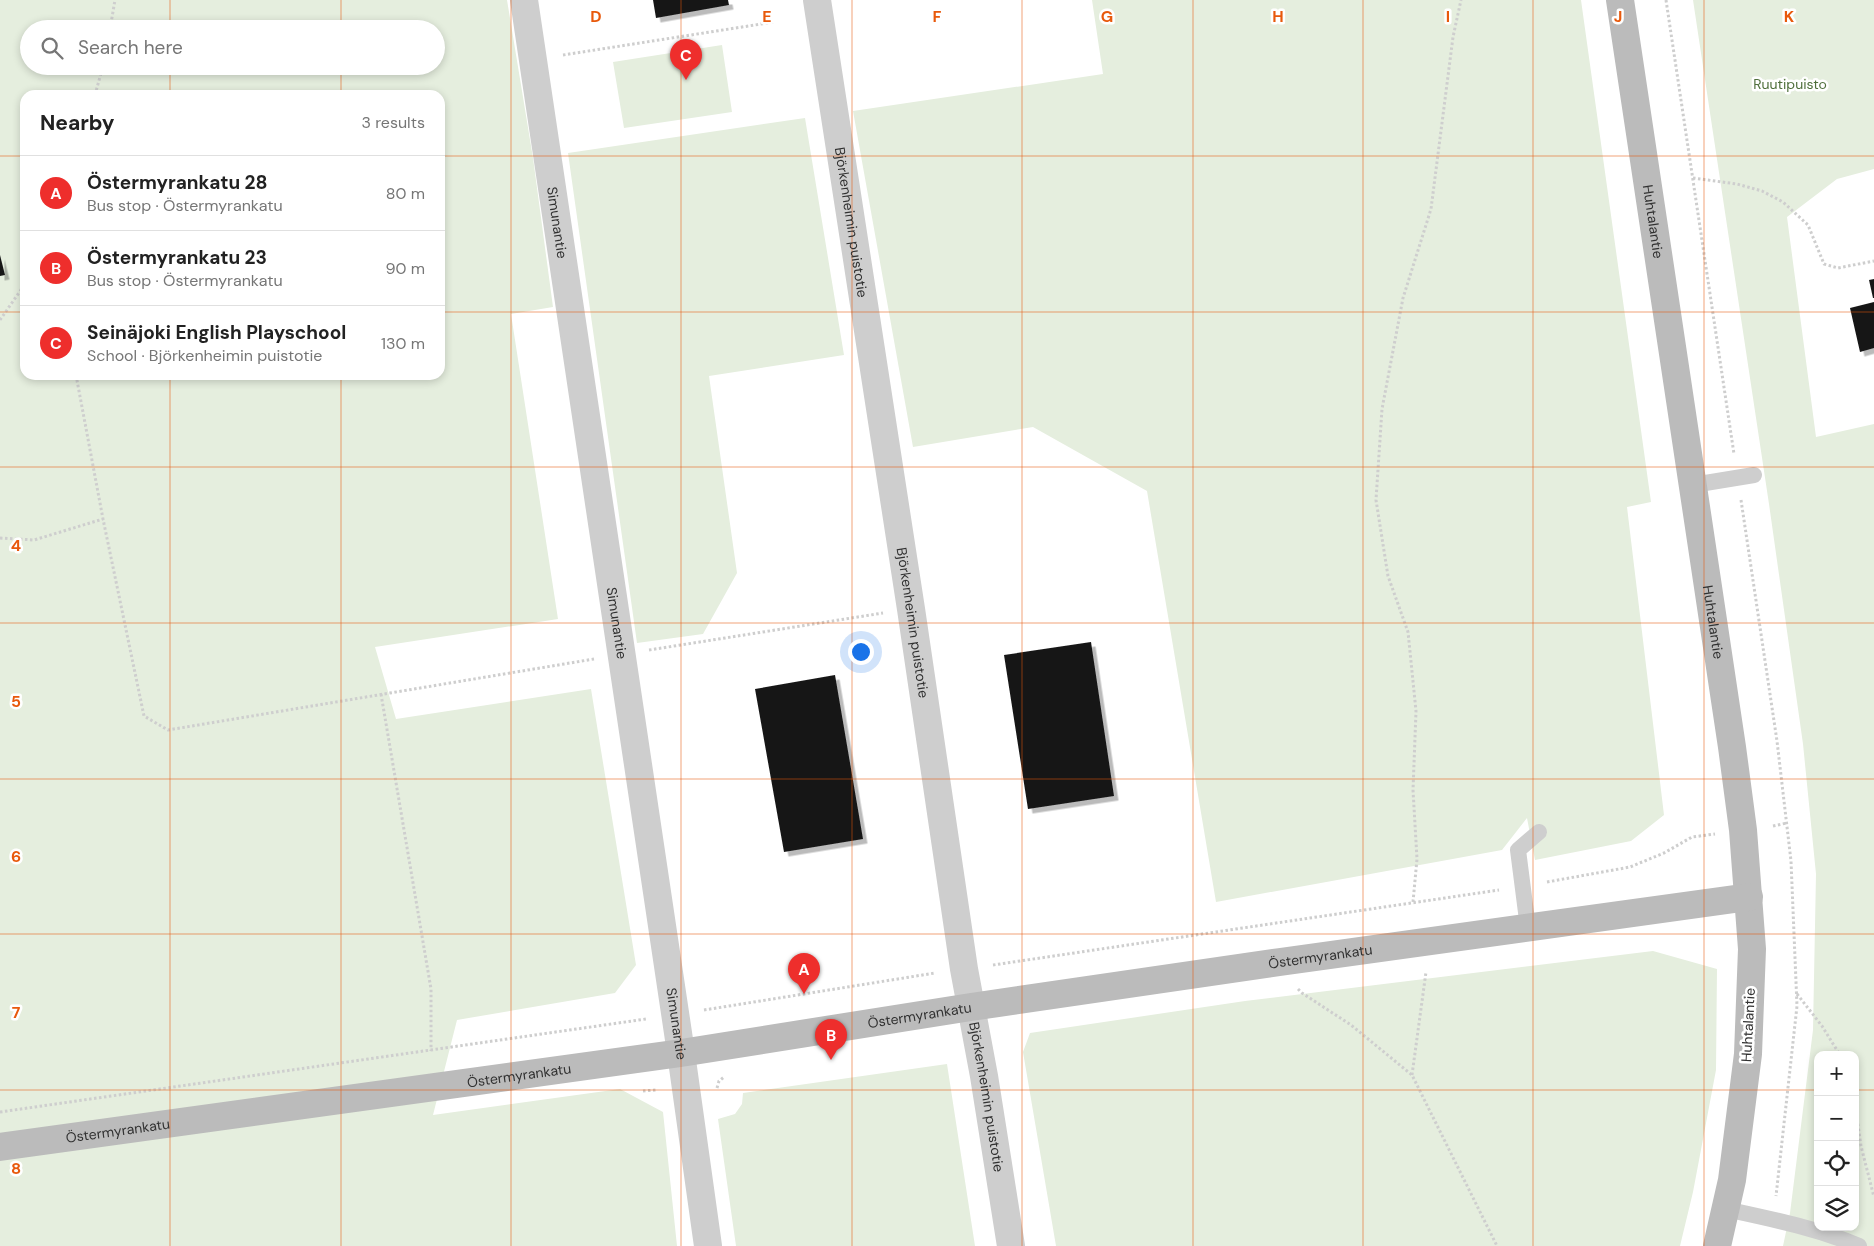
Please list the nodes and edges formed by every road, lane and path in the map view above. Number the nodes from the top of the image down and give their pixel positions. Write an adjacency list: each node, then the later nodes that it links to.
1 (115, 0): 7 (path)
2 (524, 0): 22 (street, Simunantie)
3 (816, 0): 21 (street, Björkenheimin puistotie)
4 (1461, 0): 29 (path)
5 (1620, 0): 18 (street, Huhtalantie)
6 (1666, 0): 12 (path)
7 (112, 20)
8 (774, 22): 9 (path)
9 (581, 52)
10 (101, 75): 11 (path)
11 (96, 90)
12 (1692, 178): 13 (path); 17 (path)
13 (1874, 261)
14 (20, 291): 15 (path)
15 (0, 320)
16 (77, 380): 19 (path)
17 (1746, 477): 18 (lane); 24 (path)
18 (1693, 485): 25 (street, Huhtalantie)
19 (103, 519): 20 (path); 23 (path)
20 (0, 538)
21 (911, 609): 22 (path); 33 (street, Björkenheimin puistotie)
22 (621, 654): 23 (path); 36 (street, Simunantie)
23 (381, 694): 37 (path)
24 (1787, 824): 25 (path); 34 (path)
25 (1743, 830): 27 (path); 28 (street, Huhtalantie)
26 (1539, 832): 27 (lane)
27 (1523, 887): 29 (path); 30 (lane)
28 (1749, 897): 30 (street, Östermyrankatu); 45 (street, Huhtalantie)
29 (1413, 902): 33 (path)
30 (1528, 928): 31 (street, Östermyrankatu)
31 (1430, 941): 32 (street, Östermyrankatu); 40 (path)
32 (1280, 962): 35 (street, Östermyrankatu); 40 (path)
33 (964, 969): 35 (street, Björkenheimin puistotie); 36 (path)
34 (1796, 993): 38 (path); 46 (path)
35 (970, 1007): 39 (street, Östermyrankatu); 48 (street, Björkenheimin puistotie)
36 (674, 1015): 37 (path); 39 (street, Simunantie)
37 (430, 1051): 41 (path)
38 (1838, 1051)
39 (681, 1053): 43 (street, Östermyrankatu); 47 (street, Simunantie)
40 (1412, 1075): 49 (path)
41 (0, 1112)
42 (1859, 1132): 44 (path)
43 (0, 1147)
44 (1874, 1197)
45 (1725, 1209): 46 (lane); 50 (street, Huhtalantie)
46 (1773, 1219): 51 (lane)
47 (708, 1246)
48 (1011, 1246)
49 (1497, 1246)
50 (1717, 1246)
51 (1860, 1246)

